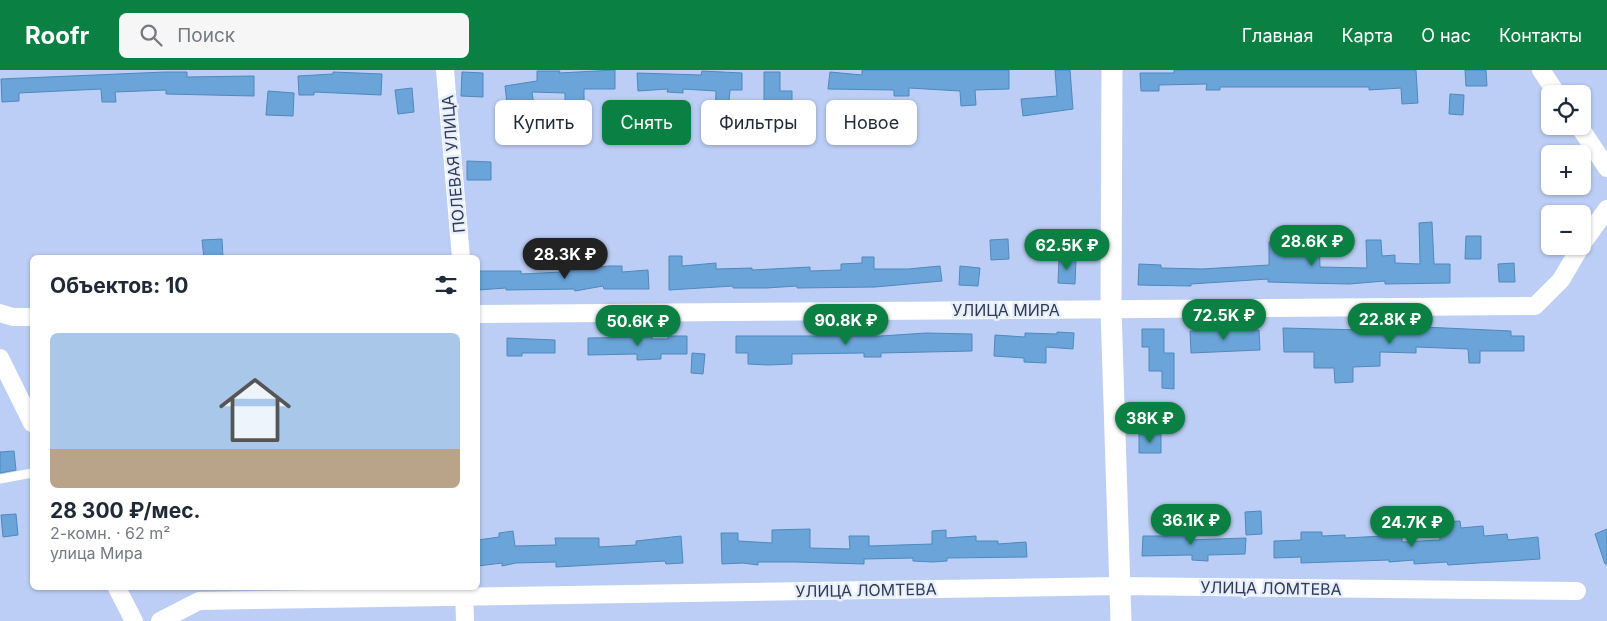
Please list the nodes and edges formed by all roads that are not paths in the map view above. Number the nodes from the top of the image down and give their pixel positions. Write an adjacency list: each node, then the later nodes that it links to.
1 (445, 70): 9 (street, ПОЛЕВАЯ УЛИЦА)
2 (1112, 70): 11 (street)
3 (1541, 70): 4 (street)
4 (1551, 85)
5 (1585, 135): 6 (street)
6 (1607, 168)
7 (1607, 209): 8 (street)
8 (1591, 232)
9 (460, 255)
10 (1576, 255): 11 (street, УЛИЦА МИРА)
11 (1111, 309): 13 (street, УЛИЦА МИРА); 19 (street)
12 (0, 313): 14 (street)
13 (480, 314)
14 (30, 317)
15 (0, 358): 16 (street)
16 (30, 419)
17 (30, 473): 18 (lane)
18 (0, 479)
19 (1120, 586): 21 (street, УЛИЦА ЛОМТЕВА); 22 (street, УЛИЦА ЛОМТЕВА); 26 (street)
20 (118, 590): 23 (street)
21 (1577, 591)
22 (464, 592): 24 (street, УЛИЦА ЛОМТЕВА); 25 (street)
23 (134, 621)
24 (160, 621)
25 (465, 621)
26 (1121, 621)

